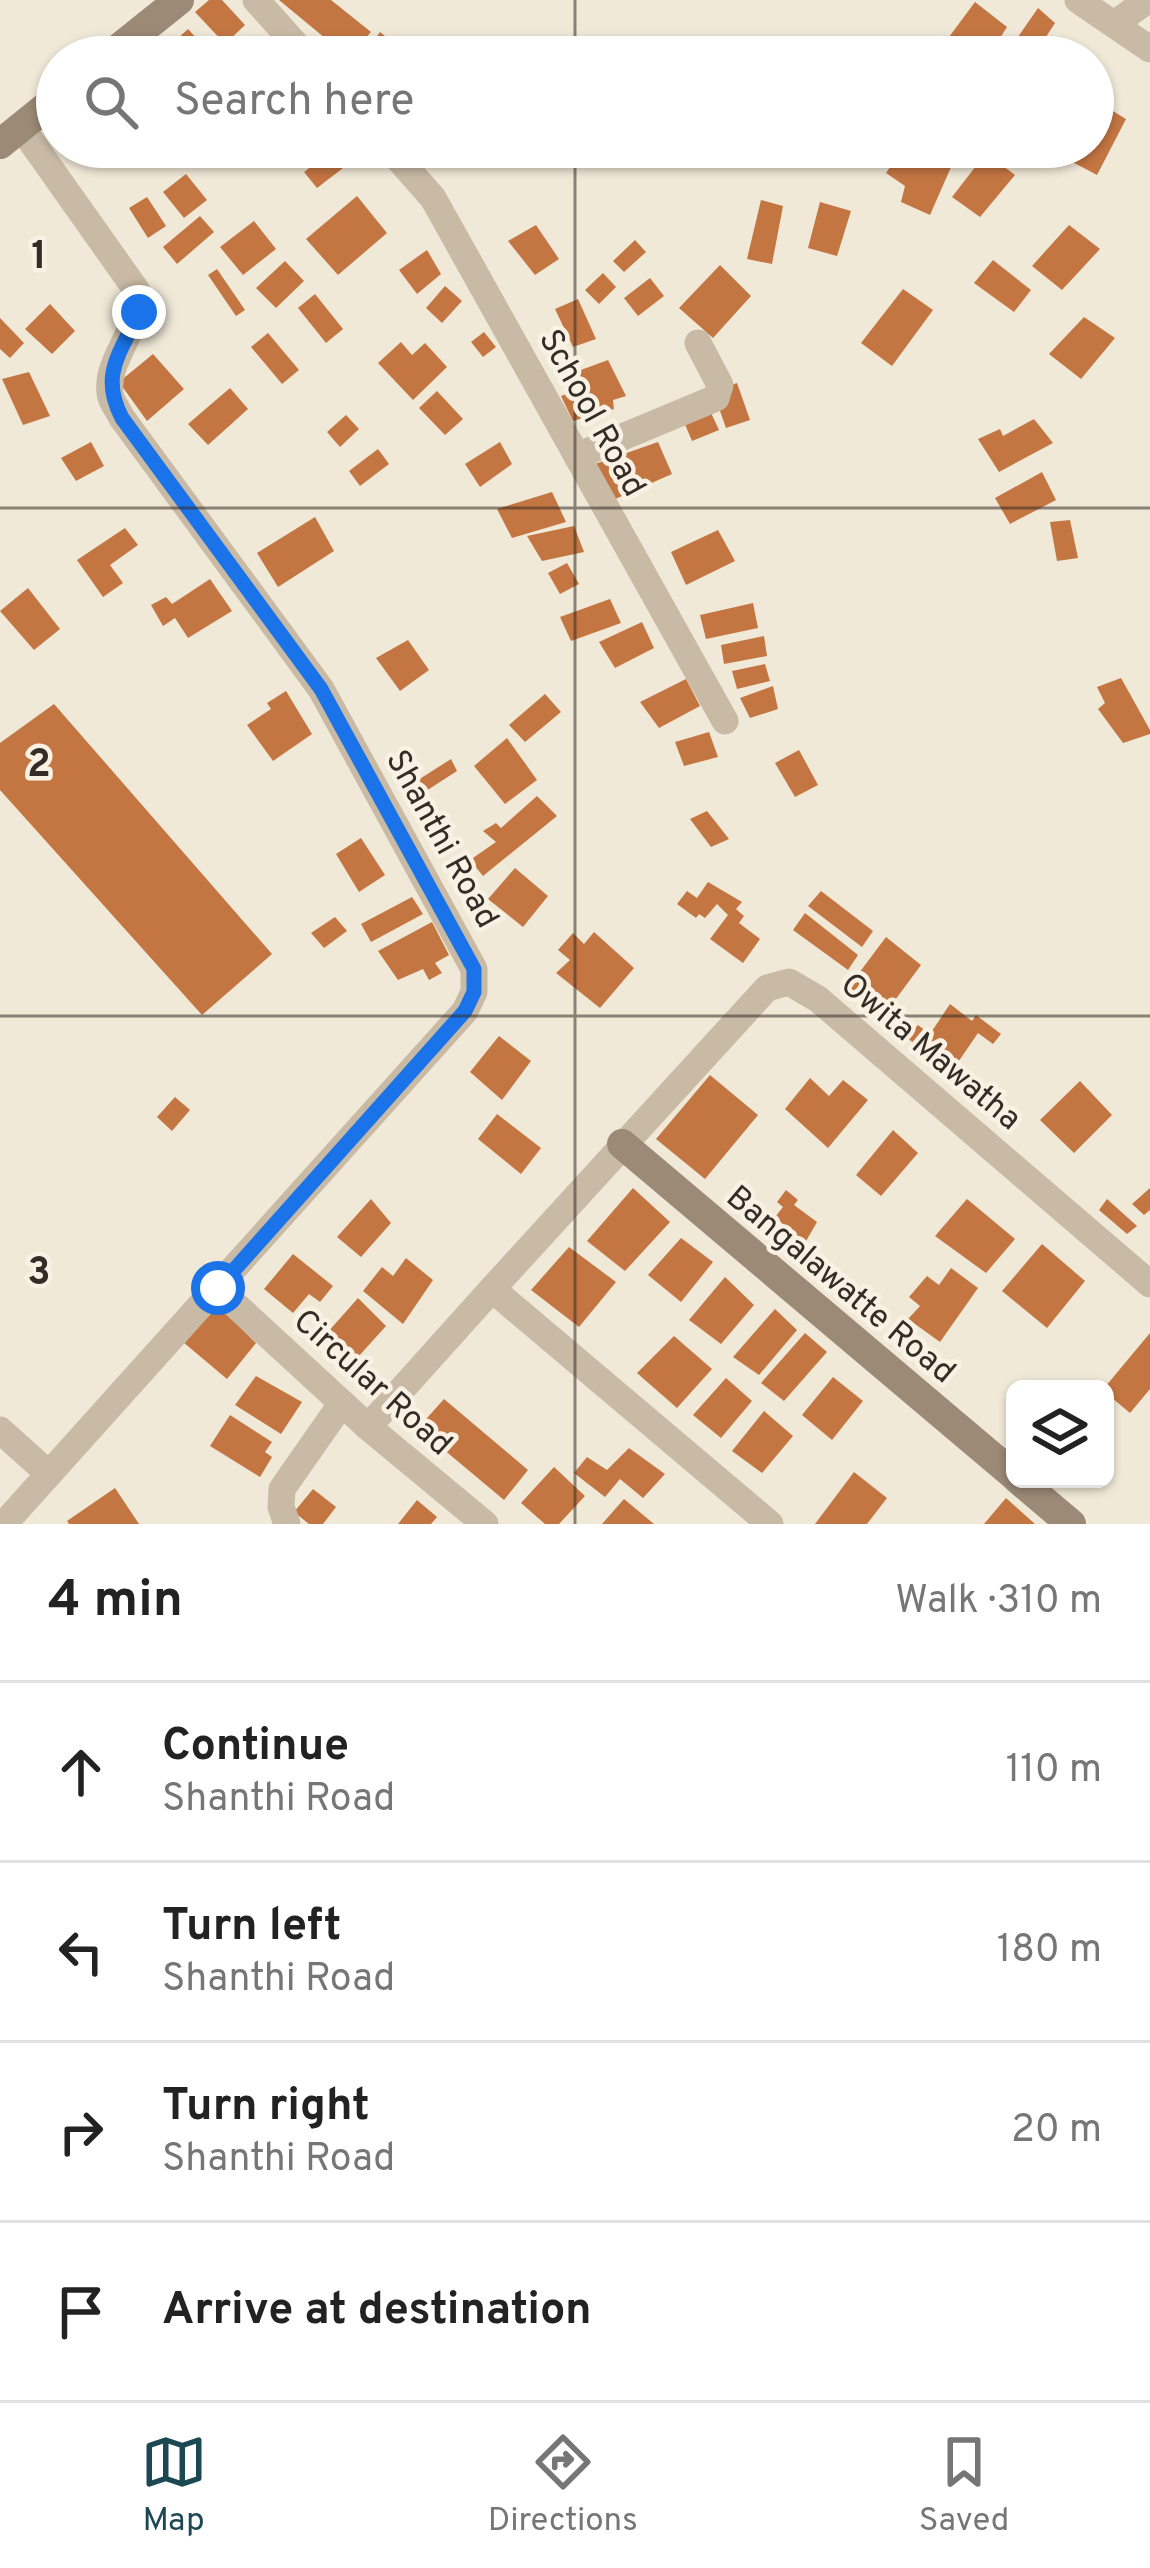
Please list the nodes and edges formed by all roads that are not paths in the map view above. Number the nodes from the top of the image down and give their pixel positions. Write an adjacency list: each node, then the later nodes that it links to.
1 (178, 0): 6 (street)
2 (256, 0): 7 (street)
3 (1078, 0): 5 (street)
4 (1148, 0): 5 (street)
5 (1114, 24): 8 (street)
6 (134, 36)
7 (288, 36)
8 (1150, 49)
9 (36, 115): 10 (street)
10 (10, 136): 11 (street, Shanthi Road)
11 (36, 168)
12 (36, 168): 19 (street, Shanthi Road)
13 (407, 168): 15 (street, School Road)
14 (698, 343): 15 (street)
15 (577, 456): 16 (street, School Road)
16 (725, 721)
17 (622, 1144): 18 (street, Owita Mawatha); 20 (street); 24 (street, Bangalawatte Road)
18 (1150, 1284)
19 (218, 1288): 21 (street, Circular Road); 25 (street, Shanthi Road)
20 (492, 1289): 22 (street); 30 (street)
21 (342, 1403): 22 (street, Circular Road); 28 (street)
22 (368, 1427): 29 (street, Circular Road)
23 (0, 1430): 25 (street)
24 (1006, 1469)
25 (49, 1474): 27 (street, Shanthi Road)
26 (1029, 1488): 31 (street, Bangalawatte Road)
27 (4, 1524)
28 (287, 1524)
29 (484, 1524)
30 (770, 1524)
31 (1071, 1524)

